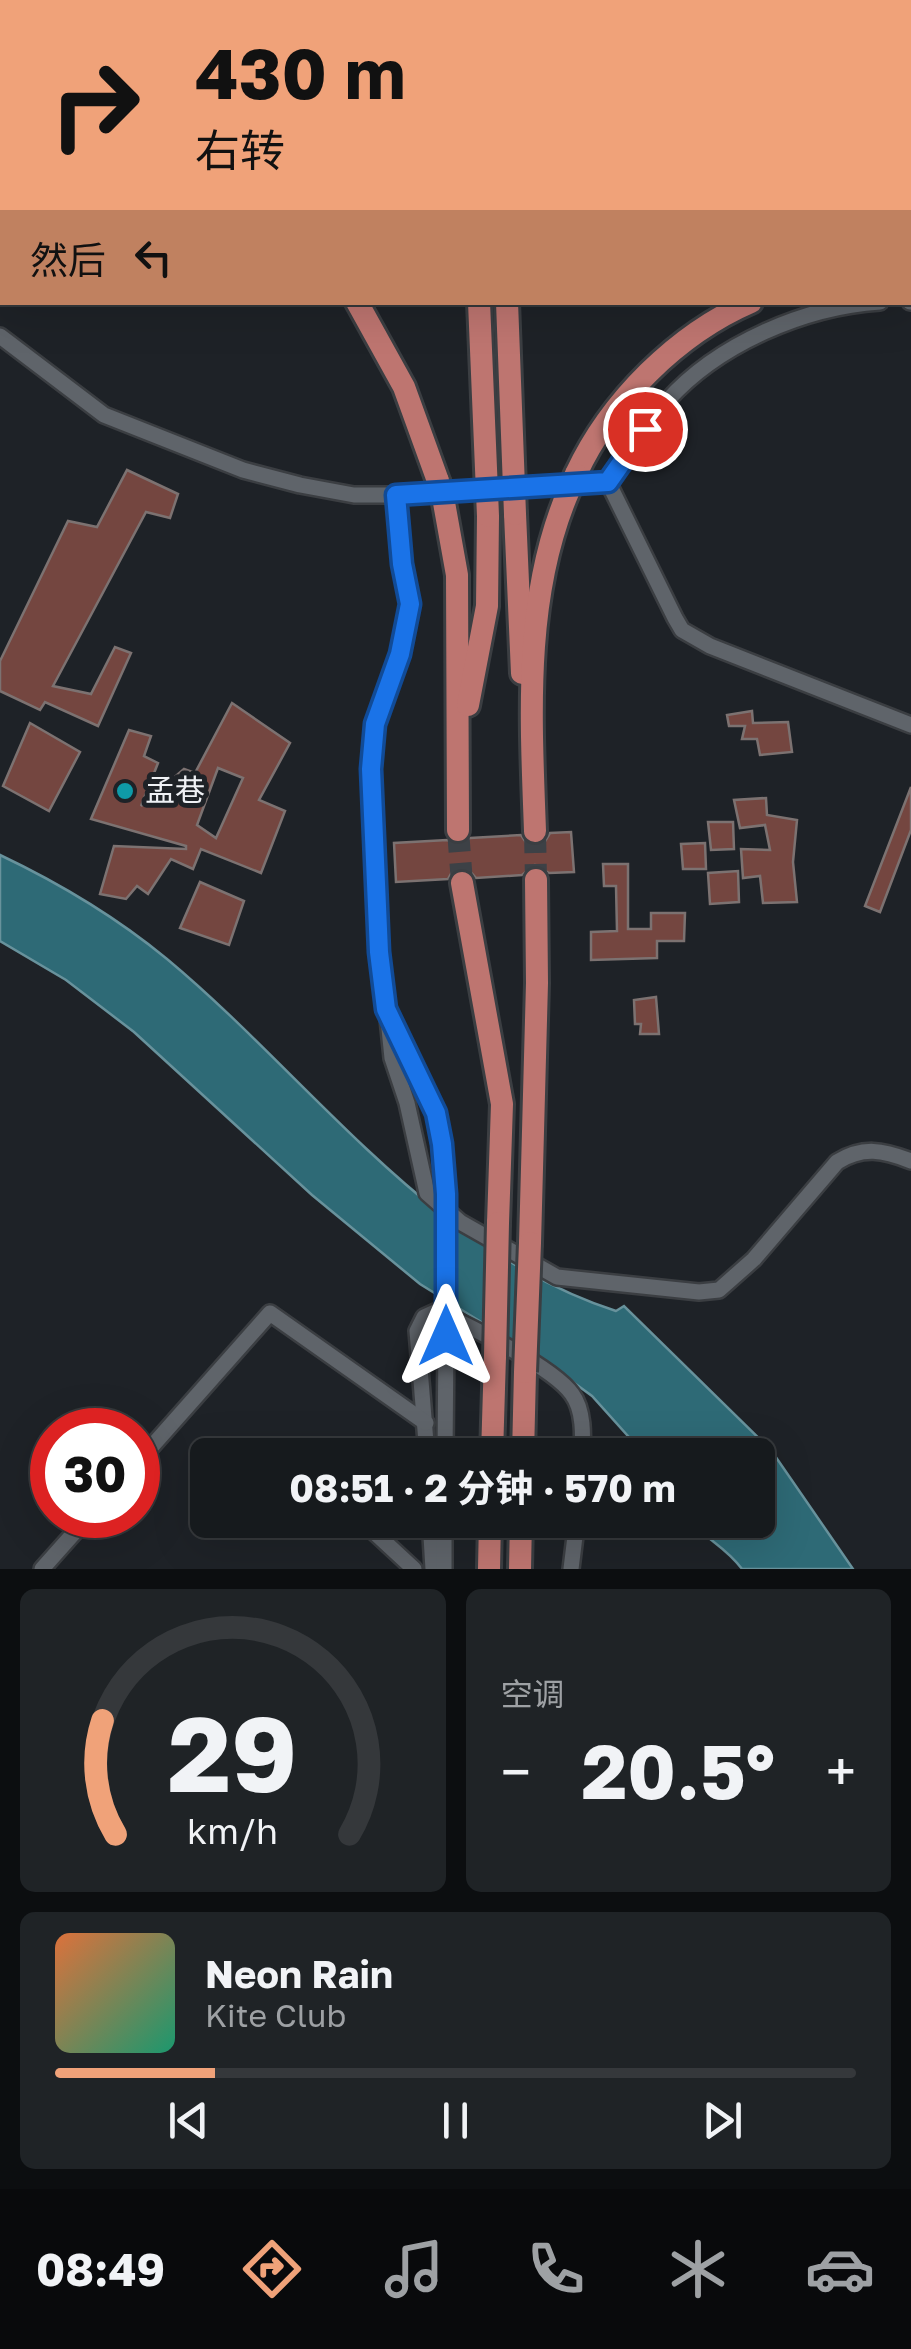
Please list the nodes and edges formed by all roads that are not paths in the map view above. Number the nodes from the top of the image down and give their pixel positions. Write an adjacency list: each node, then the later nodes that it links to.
1 (359, 305): 11 (highway)
2 (479, 305): 11 (highway, bridge)
3 (507, 305): 9 (highway, bridge)
4 (747, 305): 9 (highway)
5 (863, 305): 7 (street)
6 (0, 336): 8 (street)
7 (608, 482): 8 (street); 10 (street)
8 (396, 495): 16 (street)
9 (530, 706): 13 (highway)
10 (911, 725)
11 (456, 767): 12 (highway)
12 (458, 830)
13 (535, 831)
14 (536, 880): 18 (highway)
15 (462, 883): 17 (highway)
16 (386, 1009): 19 (street); 23 (street, bridge)
17 (502, 1104): 18 (highway); 24 (highway, bridge)
18 (533, 1104): 25 (highway, bridge)
19 (911, 1161)
20 (426, 1423): 21 (street); 22 (street); 26 (street)
21 (160, 1437)
22 (427, 1438)
23 (445, 1438)
24 (493, 1438)
25 (523, 1438)
26 (583, 1438)
27 (70, 1538): 34 (street)
28 (380, 1538): 35 (street)
29 (431, 1538): 36 (street)
30 (444, 1538): 37 (street)
31 (489, 1538): 38 (highway)
32 (521, 1538): 39 (highway)
33 (575, 1538): 40 (street)
34 (42, 1569)
35 (414, 1569)
36 (432, 1569)
37 (444, 1569)
38 (488, 1569)
39 (520, 1569)
40 (571, 1569)

